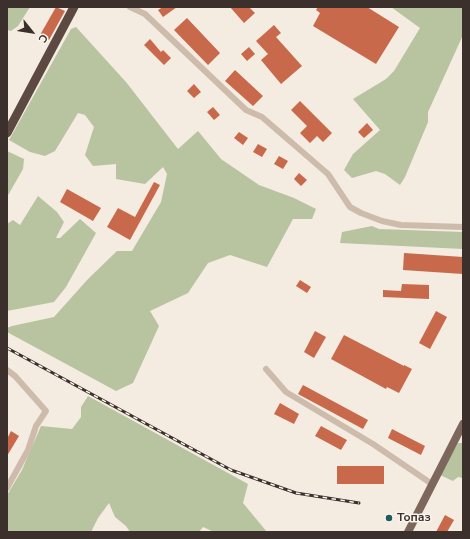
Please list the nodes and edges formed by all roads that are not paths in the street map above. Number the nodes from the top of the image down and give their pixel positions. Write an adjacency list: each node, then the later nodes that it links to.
1 (74, 7): 3 (highway)
2 (130, 7): 4 (street)
3 (7, 133)
4 (463, 227)
5 (266, 369): 8 (street)
6 (7, 370): 9 (street)
7 (463, 424): 8 (main road)
8 (432, 484): 10 (main road)
9 (7, 488)
10 (408, 532)

